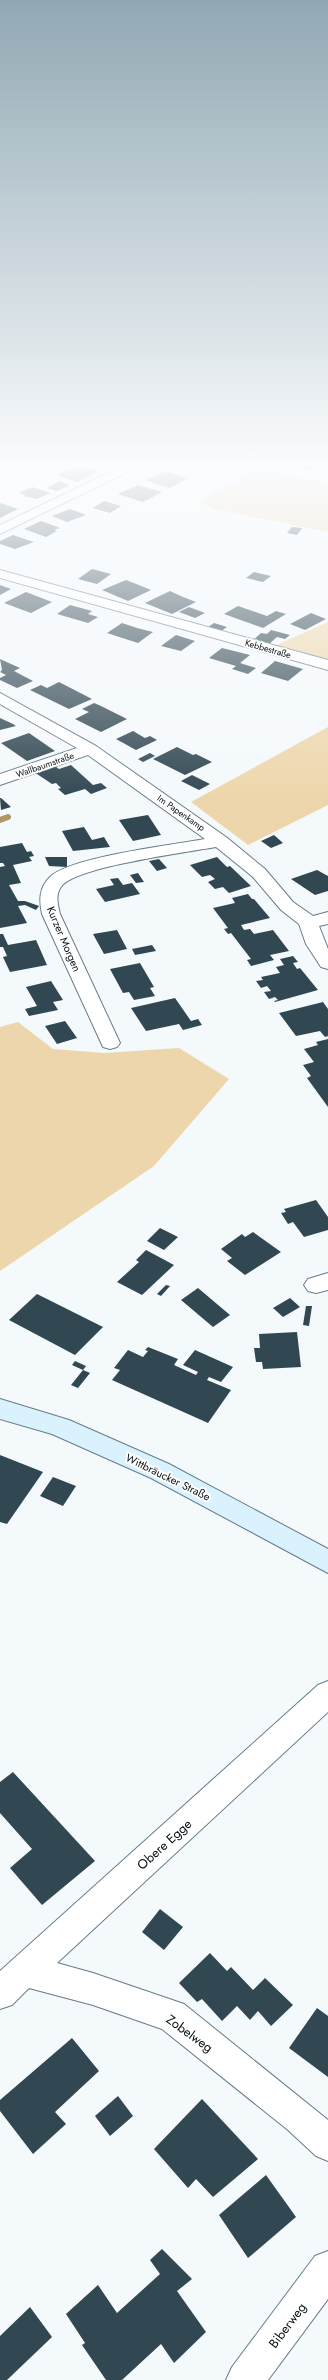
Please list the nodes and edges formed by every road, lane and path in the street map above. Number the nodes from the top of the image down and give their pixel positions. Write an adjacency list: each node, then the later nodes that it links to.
1 (11, 577): 2 (street, Kebbestraße)
2 (328, 665)
3 (0, 698): 4 (street, Im Papenkamp)
4 (90, 749): 5 (street, Wallbaumstraße); 6 (street, Im Papenkamp)
5 (0, 780)
6 (220, 841): 8 (street, Im Papenkamp); 10 (street, Kurzer Morgen)
7 (328, 918): 8 (street)
8 (309, 923): 9 (street)
9 (328, 963)
10 (110, 1043)
11 (0, 1409): 12 (main road, Wittbräucker Straße)
12 (328, 1562)
13 (328, 1694): 14 (street, Obere Egge)
14 (26, 1971): 15 (street, Obere Egge); 16 (street, Zobelweg)
15 (0, 1992)
16 (328, 2144)
17 (328, 2269): 18 (street, Biberweg)
18 (245, 2380)

